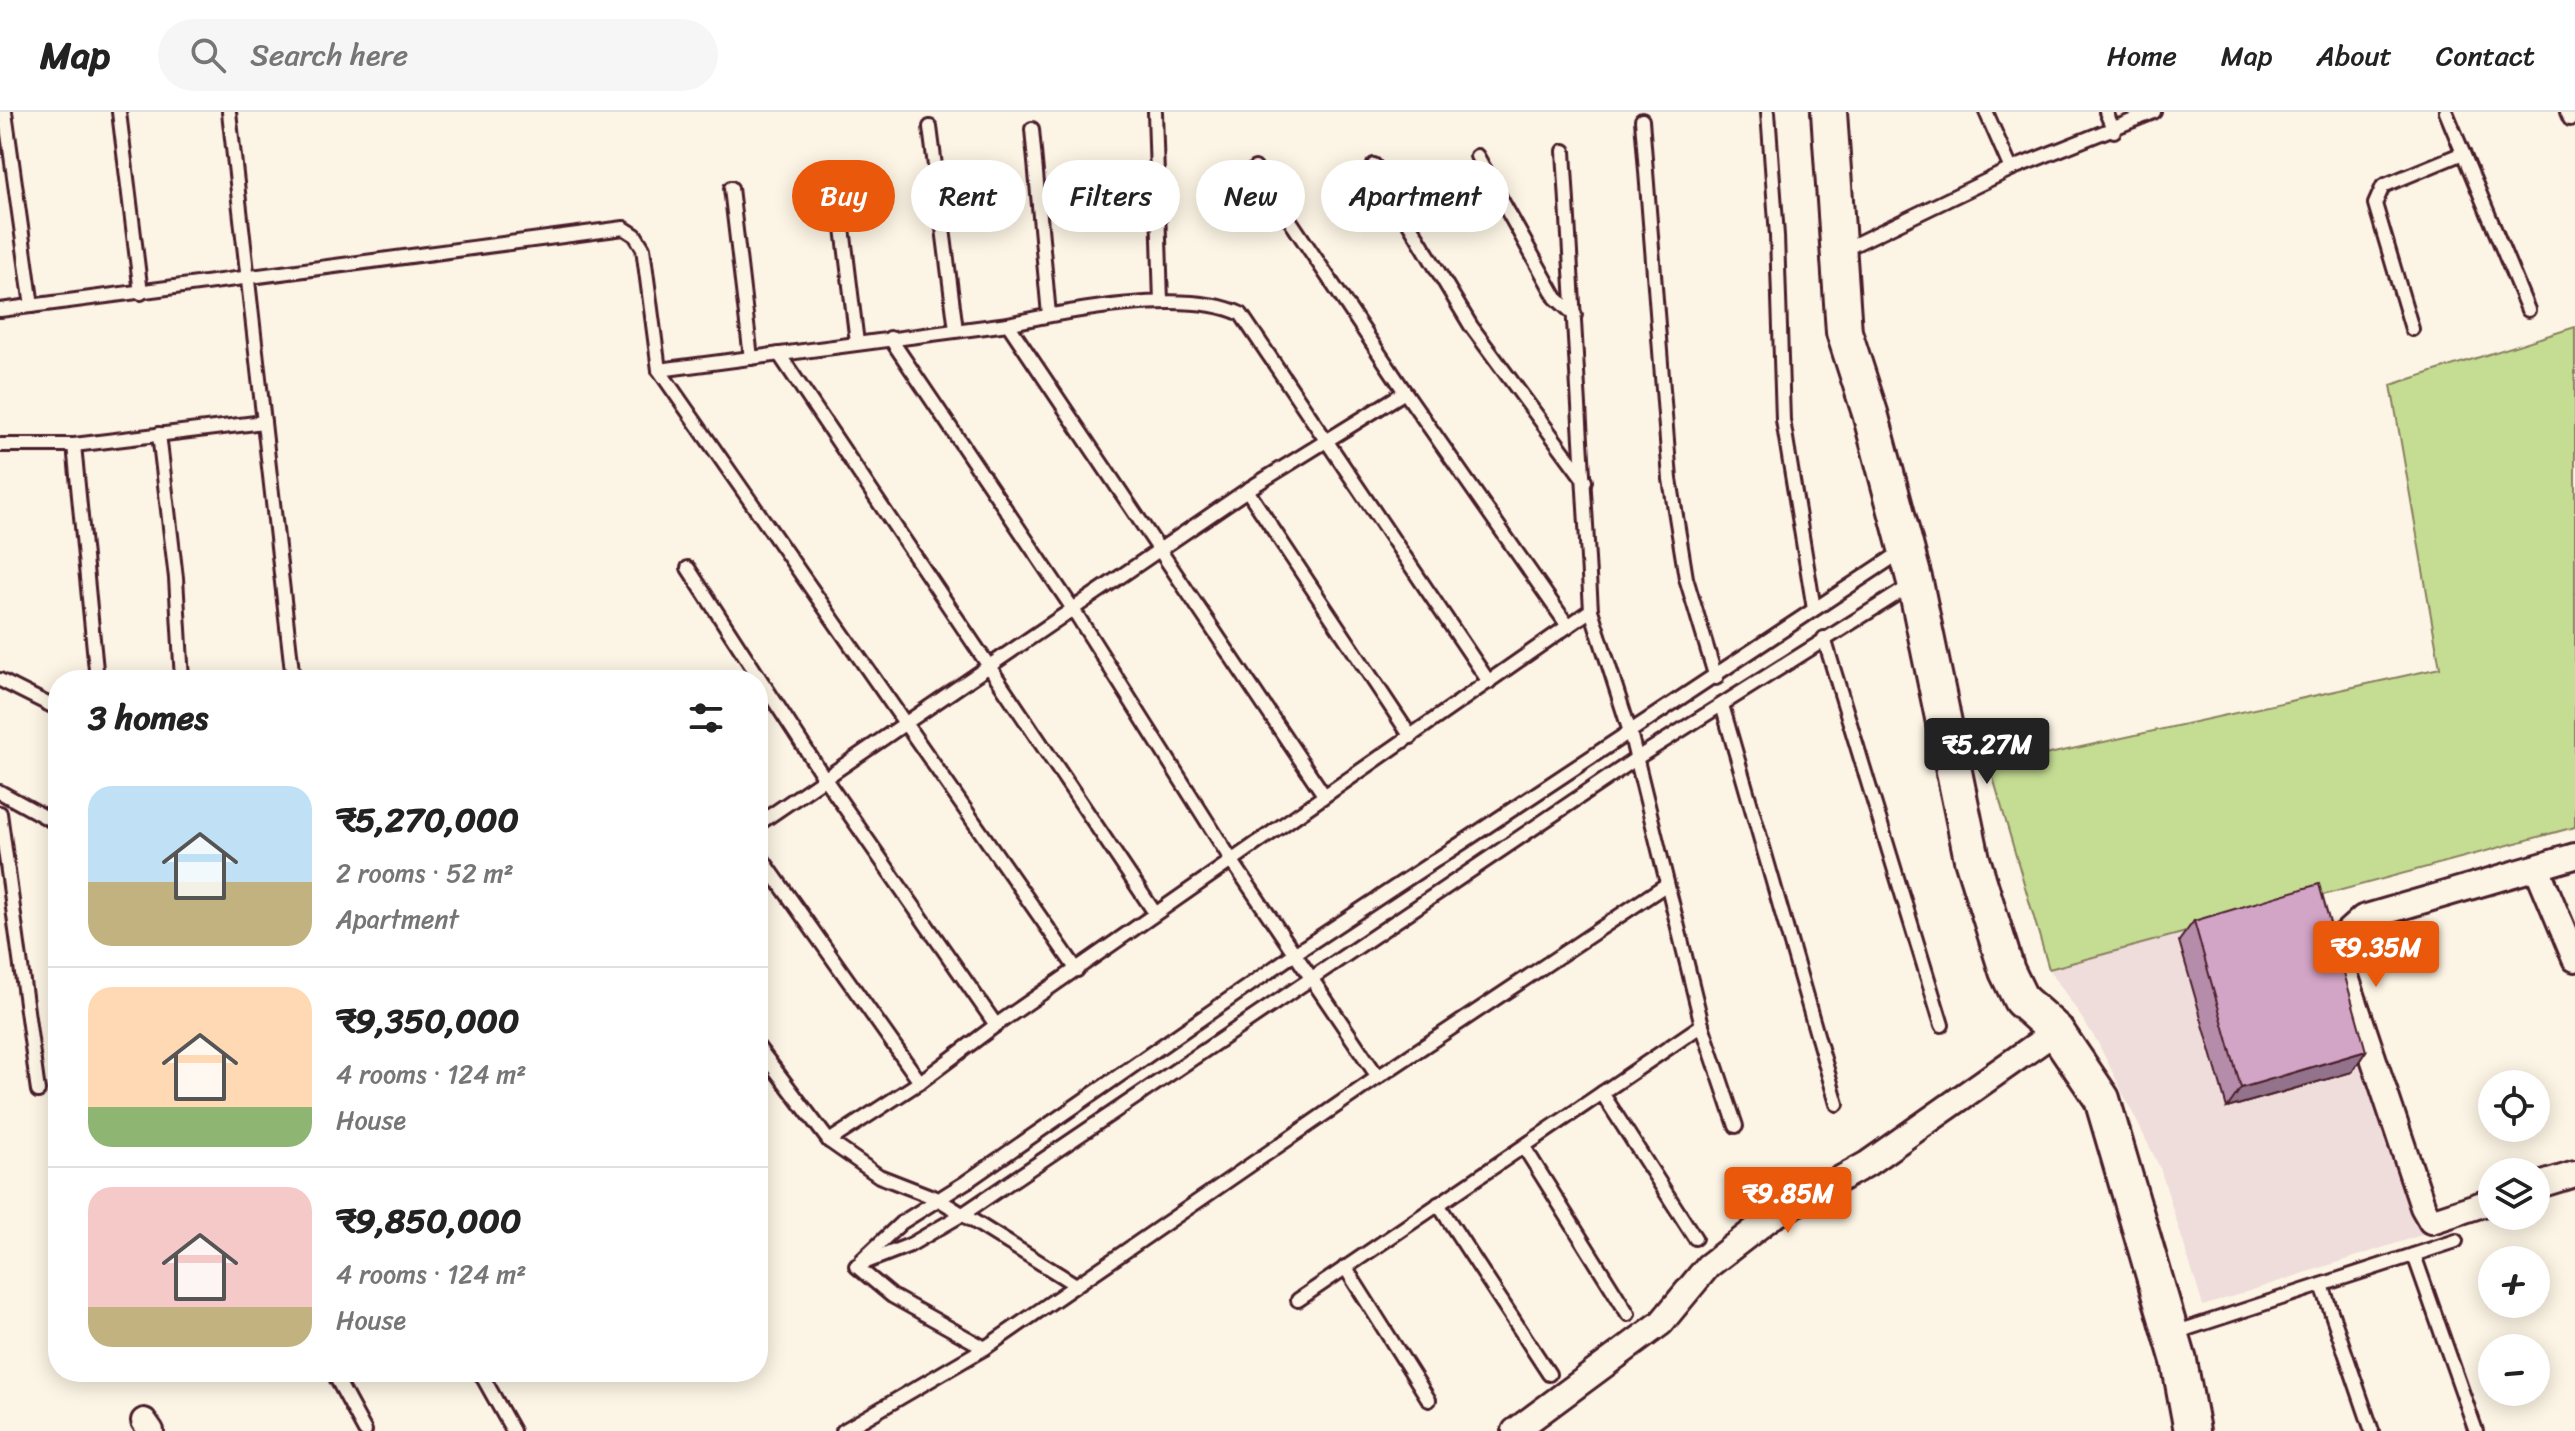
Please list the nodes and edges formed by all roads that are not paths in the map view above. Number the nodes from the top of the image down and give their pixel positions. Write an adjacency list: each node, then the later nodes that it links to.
1 (5, 112): 27 (lane)
2 (119, 112): 25 (lane)
3 (229, 112): 24 (lane)
4 (1155, 112): 26 (lane)
5 (1768, 112): 53 (lane)
6 (1829, 112): 23 (street)
7 (1986, 112): 18 (lane)
8 (2106, 112): 14 (lane)
9 (2154, 112): 14 (lane)
10 (2446, 112): 16 (lane)
11 (1642, 120): 62 (lane)
12 (930, 127): 34 (lane)
13 (1032, 129): 30 (lane)
14 (2114, 131): 18 (lane)
15 (1564, 151): 31 (lane)
16 (2463, 153): 29 (lane); 33 (lane)
17 (1477, 156): 31 (lane)
18 (2011, 169): 23 (lane)
19 (731, 188): 38 (lane)
20 (844, 232): 36 (lane)
21 (1298, 232): 40 (lane)
22 (1414, 232): 46 (lane)
23 (1839, 252): 48 (street)
24 (247, 280): 25 (lane); 39 (lane); 41 (lane)
25 (141, 293): 27 (lane)
26 (1161, 302): 30 (lane); 43 (lane)
27 (32, 306): 28 (lane)
28 (0, 310)
29 (2528, 310)
30 (1049, 315): 32 (lane)
31 (1575, 315): 46 (lane)
32 (1008, 324): 34 (lane); 49 (lane)
33 (2412, 329)
34 (956, 330): 35 (lane)
35 (890, 338): 36 (lane); 52 (lane)
36 (857, 343): 37 (lane)
37 (779, 354): 38 (lane); 57 (lane)
38 (751, 358): 39 (lane)
39 (659, 370): 68 (lane)
40 (1405, 392): 43 (lane); 55 (lane)
41 (264, 422): 42 (lane); 60 (lane)
42 (159, 434): 45 (lane); 59 (lane)
43 (1327, 438): 47 (lane); 64 (lane)
44 (0, 445): 45 (lane)
45 (74, 445): 58 (lane)
46 (1585, 481): 54 (lane)
47 (1247, 490): 49 (lane); 70 (lane)
48 (1906, 548): 51 (street); 53 (lane)
49 (1158, 550): 52 (lane); 74 (lane)
50 (688, 568): 61 (lane)
51 (1915, 582): 56 (lane); 91 (street)
52 (1073, 609): 57 (lane); 79 (lane)
53 (1814, 609): 62 (lane)
54 (1591, 610): 55 (lane); 69 (lane)
55 (1568, 626): 64 (lane)
56 (1824, 638): 67 (lane); 90 (lane)
57 (986, 665): 68 (lane); 83 (lane)
58 (96, 670)
59 (181, 670)
60 (292, 670)
61 (754, 670)
62 (1716, 678): 69 (lane)
63 (0, 680): 66 (lane)
64 (1489, 682): 70 (lane)
65 (768, 691): 72 (lane)
66 (48, 704)
67 (1722, 705): 71 (lane); 97 (lane)
68 (905, 722): 72 (lane); 86 (lane)
69 (1630, 732): 71 (lane); 84 (lane)
70 (1411, 737): 74 (lane)
71 (1637, 758): 82 (lane); 87 (lane)
72 (825, 779): 76 (lane); 88 (lane)
73 (0, 792): 77 (lane)
74 (1324, 795): 79 (lane)
75 (0, 813): 95 (lane)
76 (768, 817)
77 (48, 818)
78 (2575, 856): 81 (street)
79 (1232, 861): 83 (lane); 84 (lane)
80 (768, 867): 94 (lane)
81 (2537, 868): 85 (street); 107 (street)
82 (1667, 884): 89 (lane); 93 (lane)
83 (1155, 913): 86 (lane)
84 (1297, 952): 87 (lane); 103 (lane)
85 (2575, 959)
86 (1077, 970): 88 (lane)
87 (1313, 976): 93 (lane); 106 (lane)
88 (996, 1025): 94 (lane)
89 (1702, 1025): 96 (lane); 98 (lane)
90 (1942, 1025)
91 (2056, 1031): 118 (street); 127 (street)
92 (768, 1060): 99 (lane)
93 (1378, 1077): 114 (lane)
94 (920, 1082): 99 (lane)
95 (38, 1091)
96 (1602, 1093): 100 (lane); 108 (lane)
97 (1837, 1104)
98 (1736, 1126)
99 (829, 1141): 103 (lane)
100 (1524, 1147): 104 (lane); 117 (lane)
101 (2575, 1174): 102 (street)
102 (2550, 1182)
103 (938, 1199): 106 (lane); 112 (lane)
104 (1438, 1204): 113 (lane); 120 (lane)
105 (2478, 1206): 107 (street)
106 (963, 1214): 112 (lane); 114 (lane)
107 (2431, 1221): 110 (lane)
108 (1695, 1238)
109 (2456, 1241): 110 (lane)
110 (2438, 1247): 111 (lane)
111 (2414, 1255): 115 (lane); 130 (lane)
112 (856, 1266): 119 (lane)
113 (1345, 1267): 116 (lane); 123 (lane)
114 (1076, 1285): 119 (lane)
115 (2322, 1285): 118 (lane); 129 (lane)
116 (1298, 1300)
117 (1628, 1314)
118 (2171, 1334): 128 (street)
119 (985, 1348): 126 (lane)
120 (1549, 1374)
121 (338, 1382): 124 (lane)
122 (486, 1382): 125 (lane)
123 (1429, 1400)
124 (365, 1431)
125 (513, 1431)
126 (843, 1431)
127 (1515, 1431)
128 (2192, 1431)
129 (2372, 1431)
130 (2476, 1431)

